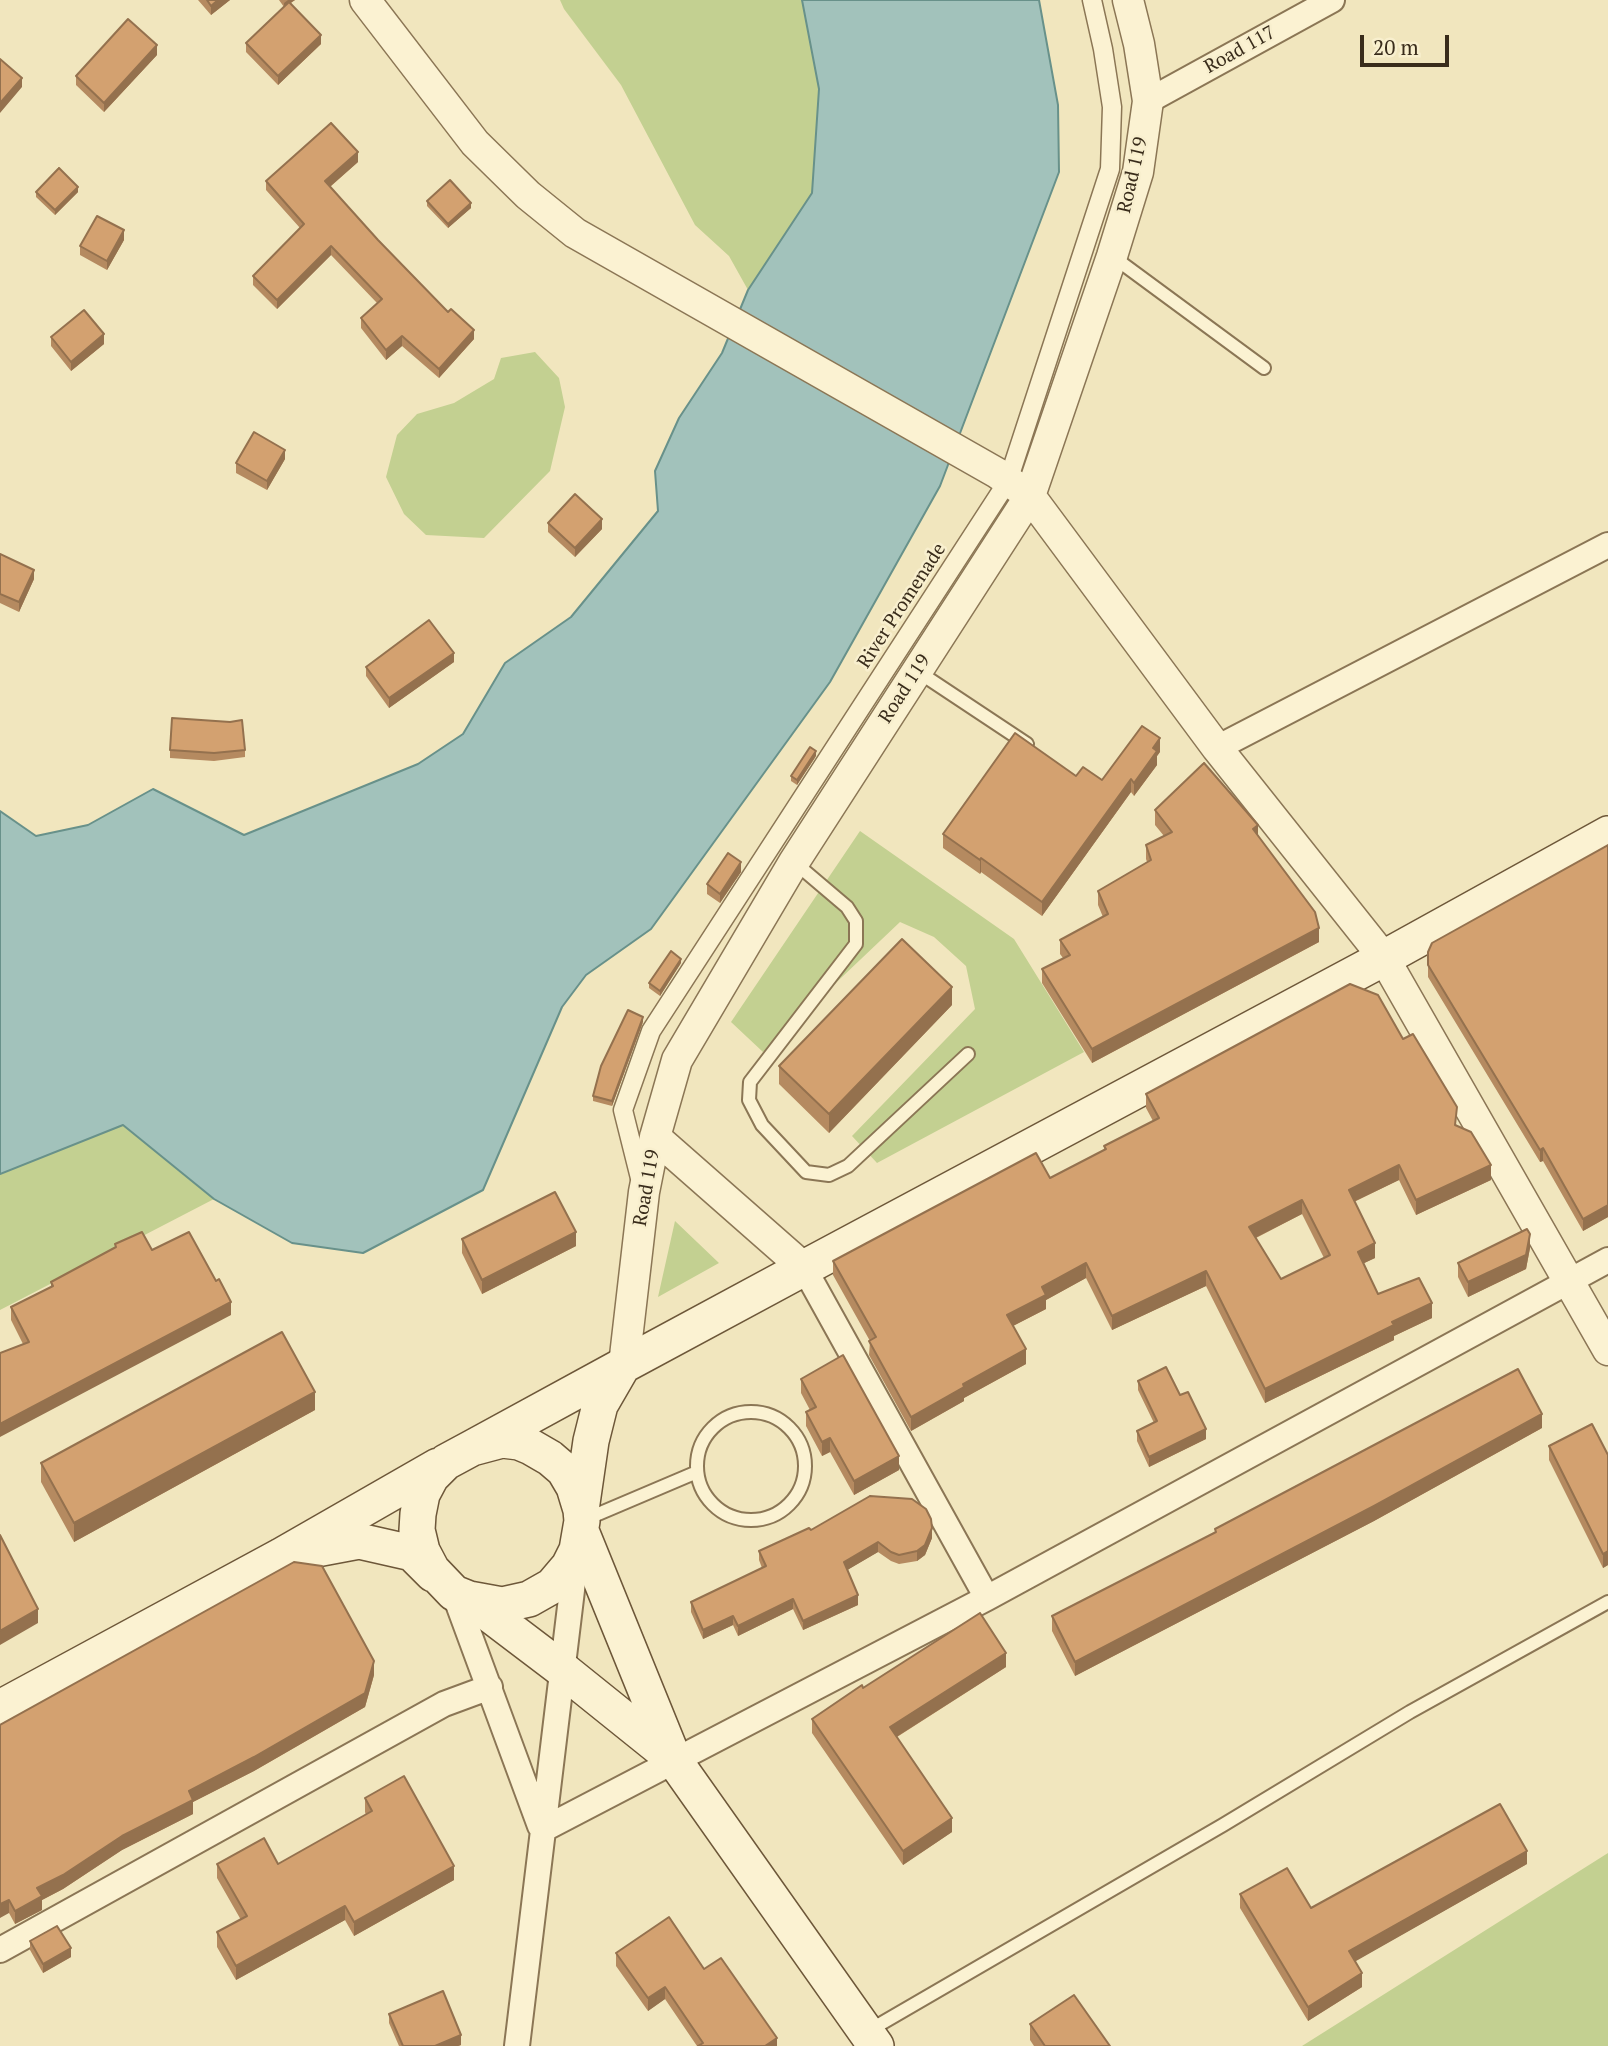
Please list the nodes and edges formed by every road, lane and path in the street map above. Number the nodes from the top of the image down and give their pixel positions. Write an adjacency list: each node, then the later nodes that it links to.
1 (365, 0): 8 (street)
2 (1092, 0): 8 (street, River Promenade)
3 (1128, 0): 5 (street, Road 119)
4 (1332, 0): 5 (street, Road 117)
5 (1148, 101): 6 (street, Road 119)
6 (1112, 256): 7 (lane); 8 (street, Road 119)
7 (1264, 368)
8 (1011, 483): 10 (street, Road 119); 11 (street); 18 (street, River Promenade)
9 (1608, 545): 11 (street)
10 (916, 671): 12 (lane); 14 (street, Road 119)
11 (1217, 748): 15 (street)
12 (1038, 752)
13 (1608, 834): 15 (main road)
14 (794, 862): 16 (lane); 17 (street, Road 119)
15 (1384, 958): 20 (main road); 21 (street)
16 (968, 1054)
17 (655, 1137): 18 (street, Road 119); 20 (street)
18 (644, 1192): 23 (street, Road 119)
19 (1608, 1260): 21 (street)
20 (804, 1268): 23 (main road); 29 (street)
21 (1569, 1281): 22 (street); 29 (street)
22 (1608, 1350)
23 (624, 1365): 24 (main road); 26 (main road)
24 (459, 1455): 26 (main road); 27 (main road); 28 (main road)
25 (697, 1472): 25 (lane); 26 (lane)
26 (580, 1528): 28 (main road); 31 (street); 34 (main road)
27 (281, 1556): 28 (main road); 33 (main road)
28 (455, 1592): 31 (main road); 32 (street)
29 (987, 1598): 34 (street)
30 (1608, 1602): 37 (lane)
31 (563, 1670): 34 (main road); 35 (street)
32 (490, 1687): 35 (street); 36 (street)
33 (0, 1708)
34 (674, 1760): 35 (street); 37 (main road)
35 (542, 1830): 38 (street)
36 (0, 1950)
37 (871, 2039)
38 (517, 2046)

